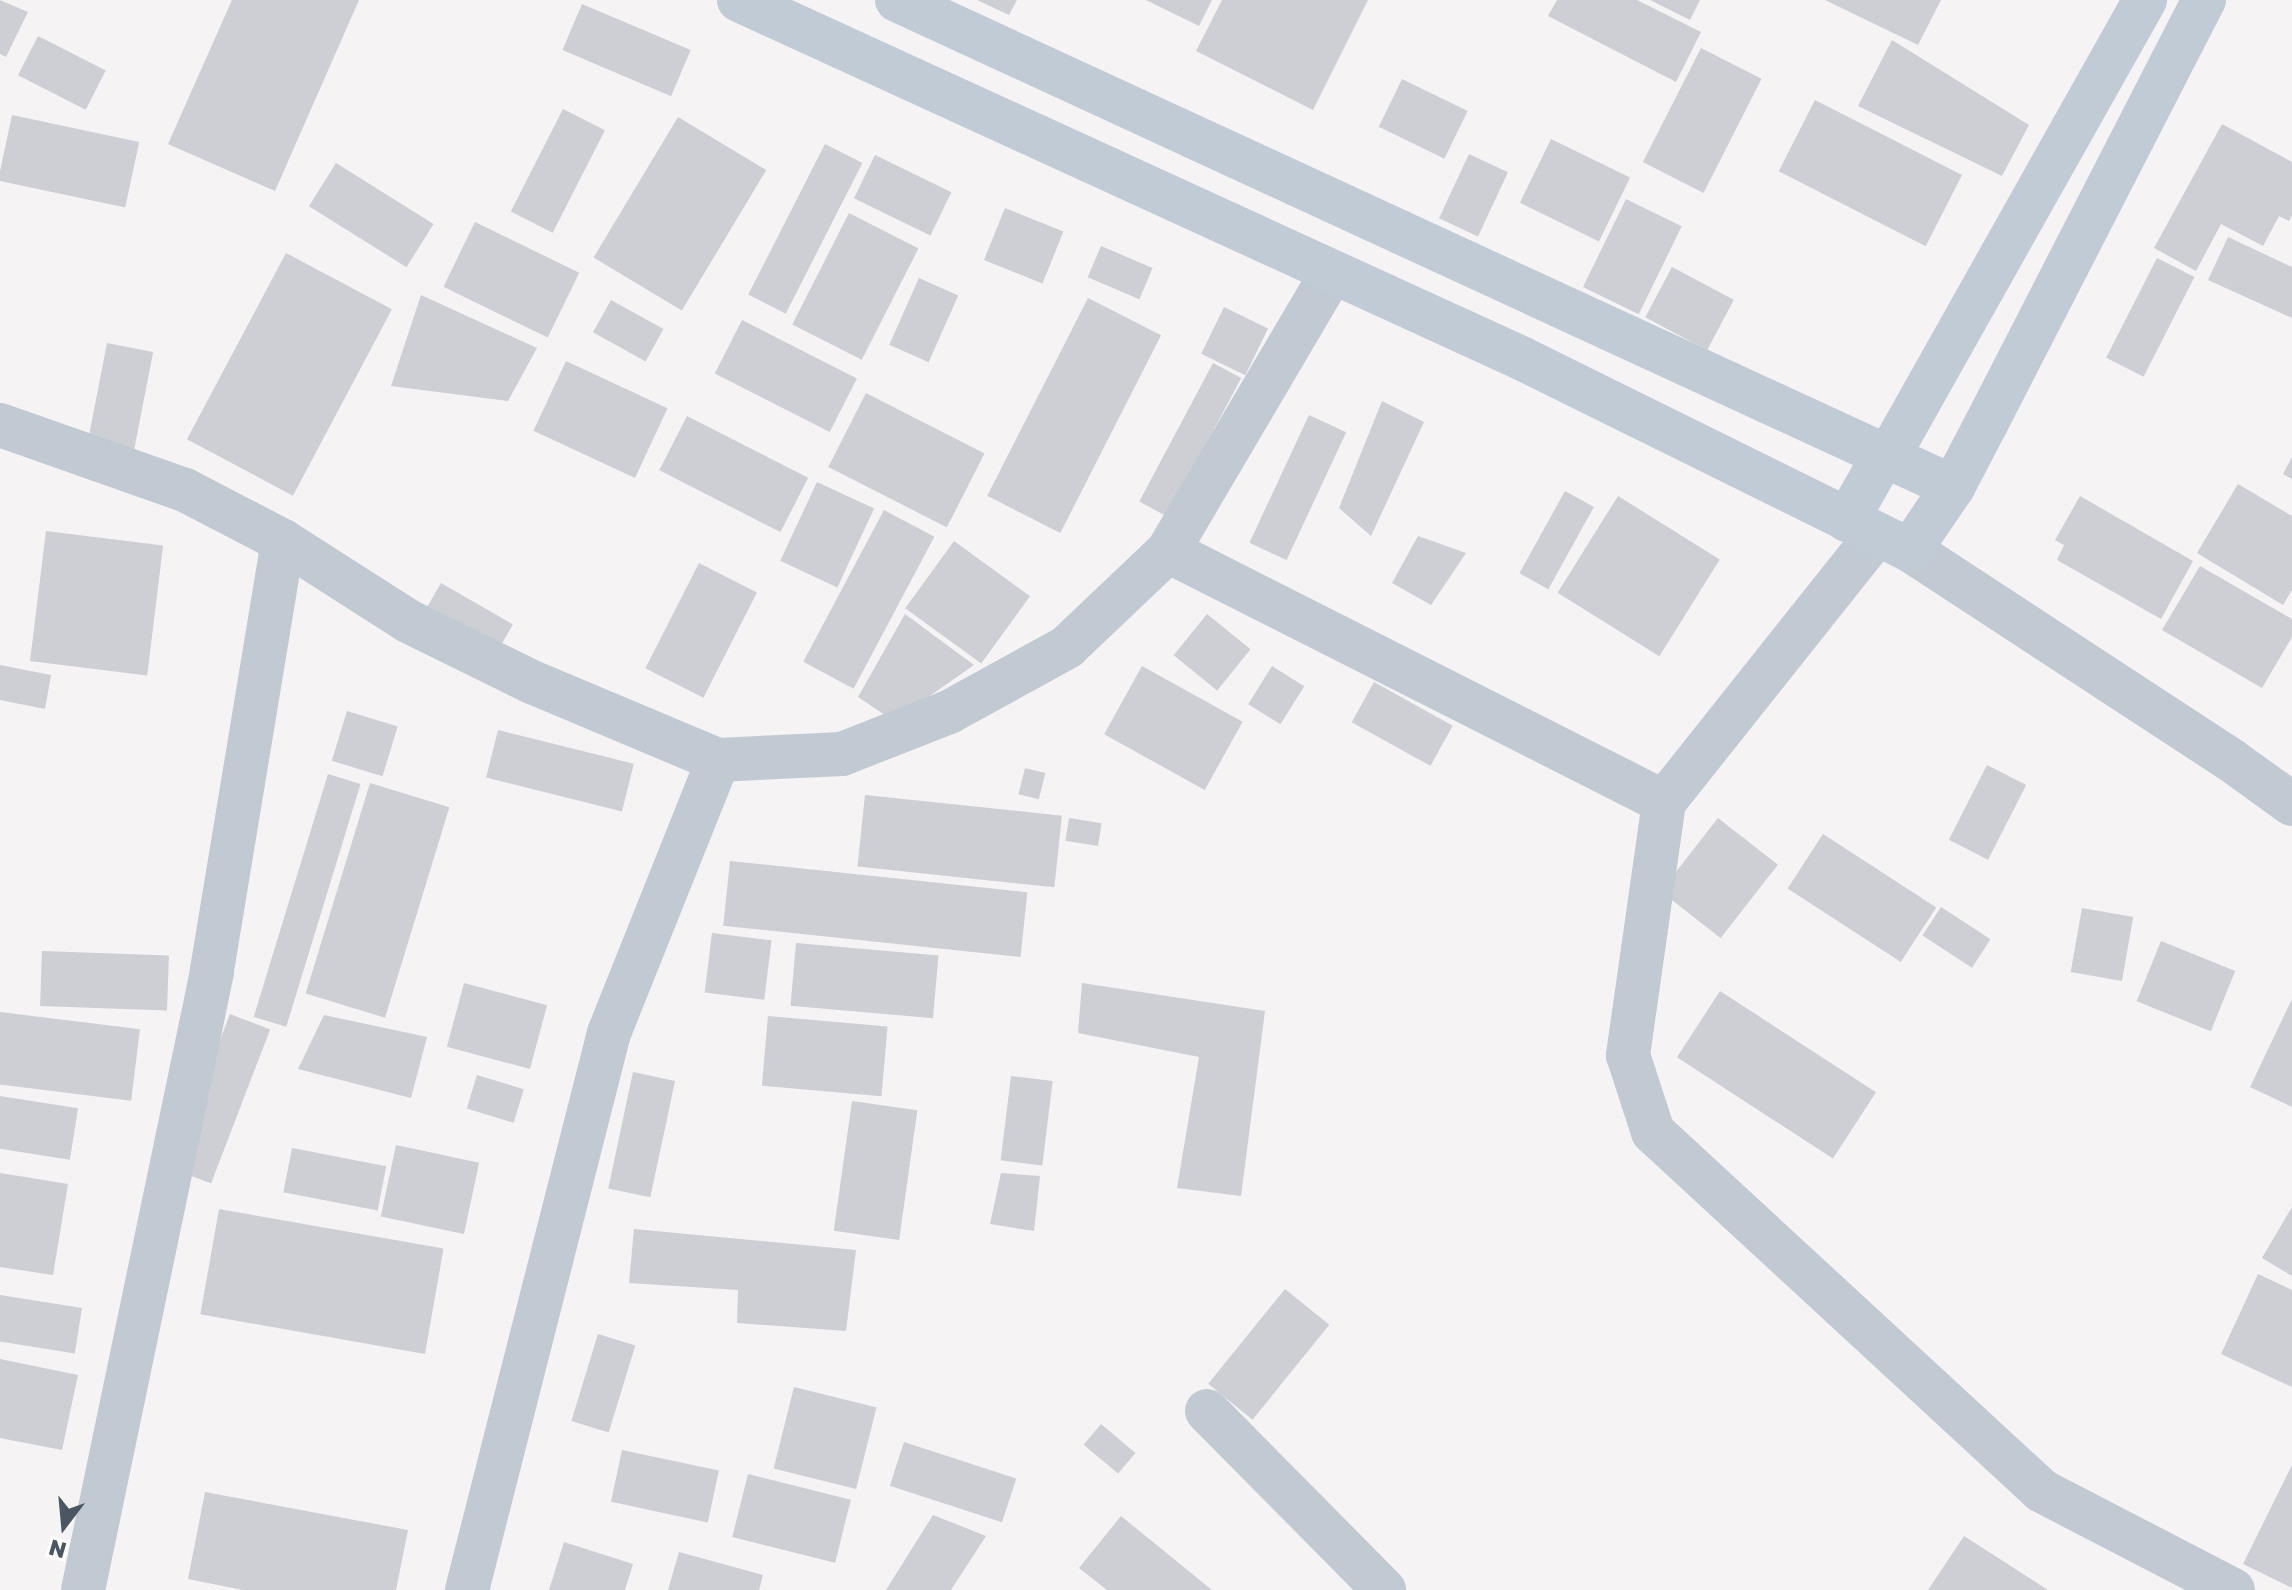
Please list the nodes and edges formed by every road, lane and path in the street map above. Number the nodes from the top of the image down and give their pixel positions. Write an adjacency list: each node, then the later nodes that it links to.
1 (739, 0): 5 (street)
2 (897, 0): 7 (street)
3 (2145, 0): 7 (street)
4 (2204, 0): 8 (street)
5 (1331, 274): 9 (street); 11 (street)
6 (0, 425): 10 (street)
7 (1885, 453): 8 (street); 9 (street)
8 (1953, 487): 9 (street)
9 (1878, 535): 13 (street); 14 (street)
10 (283, 541): 12 (street); 16 (street)
11 (1168, 551): 12 (street); 13 (street)
12 (718, 760): 17 (street)
13 (1664, 802): 19 (street)
14 (2292, 804)
15 (1207, 1411): 18 (street)
16 (83, 1590)
17 (467, 1590)
18 (1384, 1590)
19 (2233, 1590)

